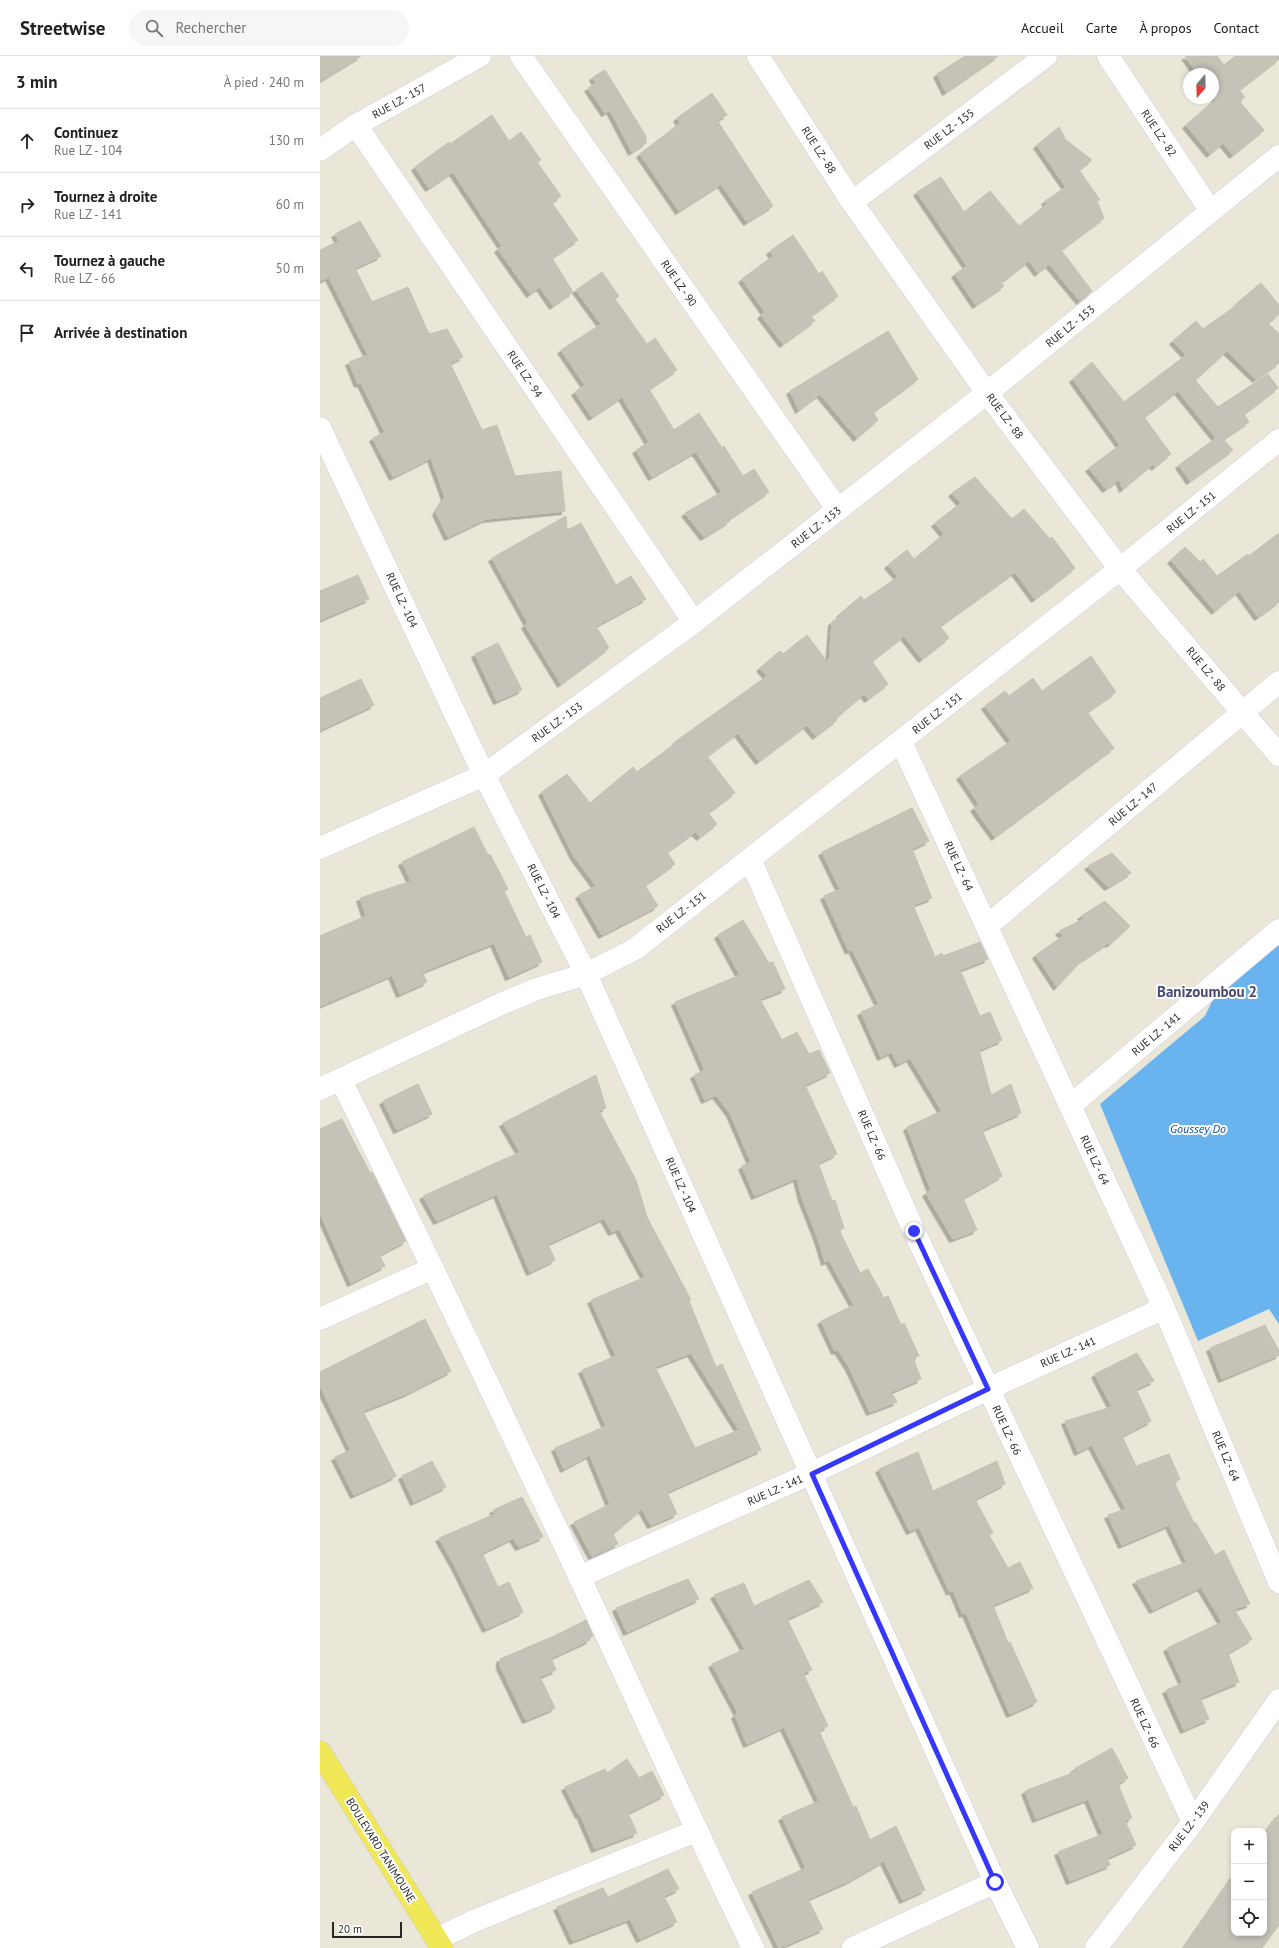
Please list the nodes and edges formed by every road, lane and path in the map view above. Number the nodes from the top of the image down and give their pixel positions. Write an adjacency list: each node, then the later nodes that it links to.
1 (480, 56): 6 (street, RUE LZ - 157)
2 (521, 56): 14 (street, RUE LZ - 90)
3 (758, 56): 9 (street, RUE LZ - 88)
4 (1046, 56): 9 (street, RUE LZ - 155)
5 (1108, 56): 10 (street, RUE LZ - 82)
6 (356, 125): 7 (street, RUE LZ - 157); 16 (street, RUE LZ - 94)
7 (320, 150)
8 (1279, 156): 10 (street, RUE LZ - 153)
9 (852, 202): 11 (street, RUE LZ - 88)
10 (1210, 210): 11 (street, RUE LZ - 153)
11 (987, 393): 14 (street, RUE LZ - 153); 15 (street, RUE LZ - 88)
12 (320, 428): 21 (street, RUE LZ - 104)
13 (1279, 440): 15 (street, RUE LZ - 151)
14 (838, 510): 16 (street, RUE LZ - 153)
15 (1120, 569): 18 (street, RUE LZ - 88); 19 (street, RUE LZ - 151)
16 (694, 622): 21 (street, RUE LZ - 153)
17 (1279, 682): 18 (street, RUE LZ - 147)
18 (1243, 712): 20 (street, RUE LZ - 88); 24 (street, RUE LZ - 147)
19 (901, 742): 23 (street, RUE LZ - 151); 24 (street, RUE LZ - 64)
20 (1279, 755)
21 (484, 775): 22 (street, RUE LZ - 153); 26 (street, RUE LZ - 104)
22 (320, 848)
23 (750, 859): 26 (street, RUE LZ - 151); 33 (street, RUE LZ - 66)
24 (987, 926): 29 (street, RUE LZ - 64)
25 (1279, 930): 29 (street, RUE LZ - 141)
26 (586, 974): 27 (street, RUE LZ - 151); 34 (street, RUE LZ - 104)
27 (341, 1080): 28 (street, RUE LZ - 151); 30 (street)
28 (320, 1089)
29 (1070, 1106): 31 (street, RUE LZ - 64)
30 (433, 1268): 32 (street); 35 (street)
31 (1164, 1308): 33 (street, RUE LZ - 141); 36 (street, RUE LZ - 64)
32 (320, 1319)
33 (988, 1389): 34 (street, RUE LZ - 141); 39 (street, RUE LZ - 66)
34 (812, 1474): 35 (street, RUE LZ - 141); 41 (street, RUE LZ - 104)
35 (579, 1577): 40 (street)
36 (1279, 1582)
37 (1279, 1700): 39 (street, RUE LZ - 139)
38 (320, 1752): 42 (main road, BOULEVARD TANIMOUNE)
39 (1193, 1822): 46 (street, RUE LZ - 139)
40 (696, 1831): 42 (street); 43 (street)
41 (995, 1882): 44 (street); 45 (street, RUE LZ - 104)
42 (439, 1944)
43 (753, 1948)
44 (853, 1948)
45 (1028, 1948)
46 (1096, 1948)

